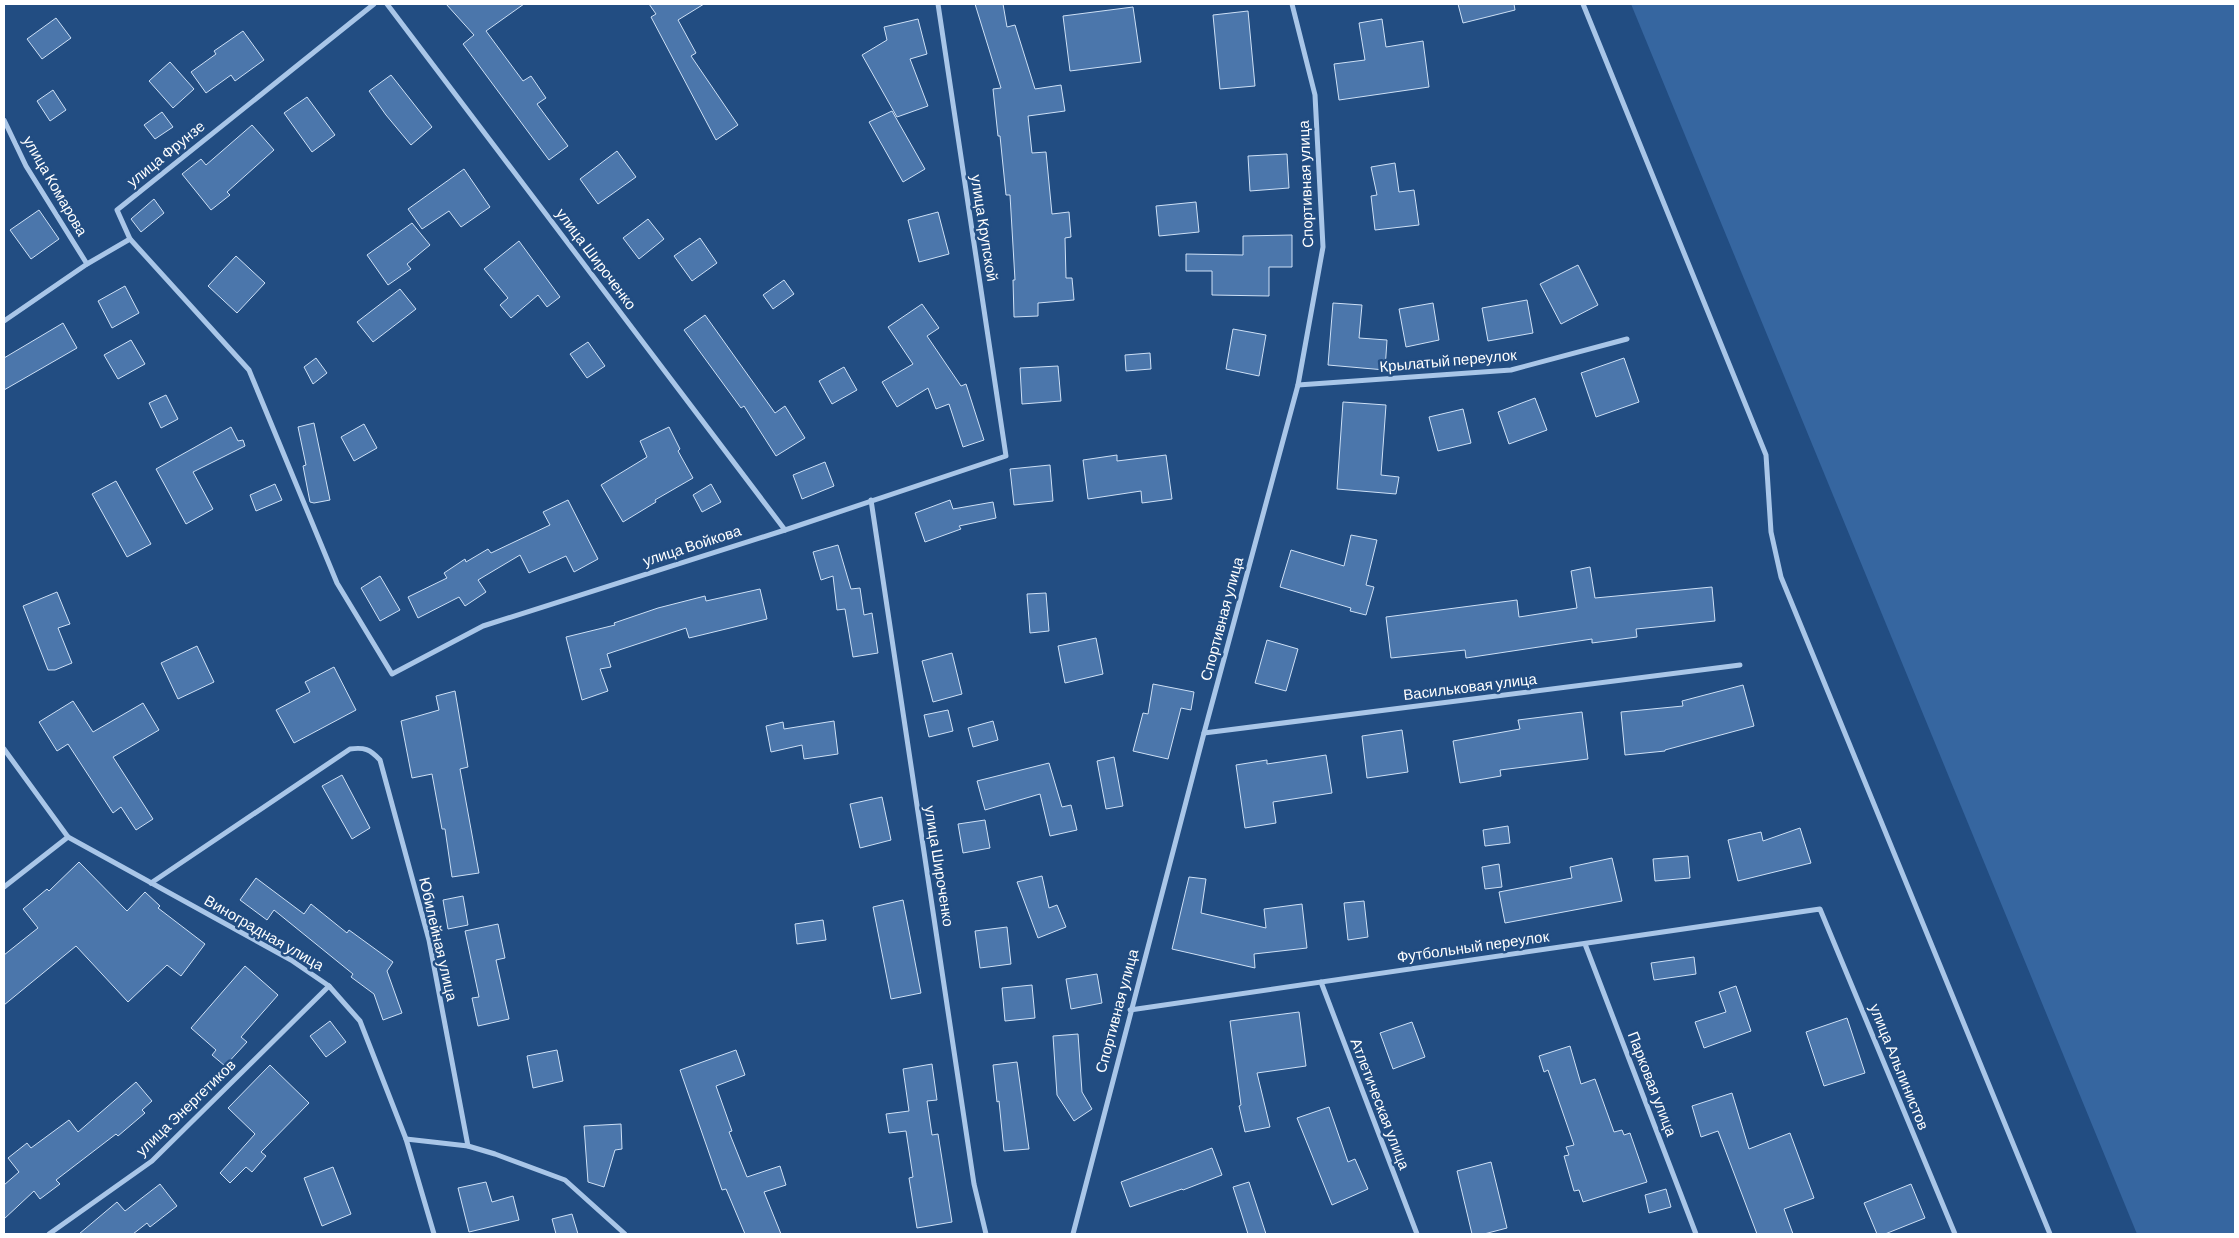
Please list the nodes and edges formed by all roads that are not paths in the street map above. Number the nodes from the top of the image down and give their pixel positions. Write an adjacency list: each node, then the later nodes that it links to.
1 (374, 4): 7 (street, улица Фрунзе)
2 (387, 4): 14 (street, улица Широченко)
3 (938, 4): 12 (street, улица Крупской)
4 (1292, 4): 11 (street, Спортивная улица)
5 (1583, 4): 36 (street)
6 (4, 120): 8 (street, улица Комарова)
7 (130, 239): 8 (street); 14 (street, улица Войкова)
8 (87, 264): 9 (street)
9 (4, 322)
10 (1627, 339): 11 (street, Крылатый переулок)
11 (1298, 385): 16 (street, Спортивная улица)
12 (1006, 456): 13 (street, улица Войкова)
13 (871, 500): 14 (street, улица Войкова); 31 (street, улица Широченко)
14 (784, 530)
15 (1740, 665): 16 (street, Васильковая улица)
16 (1204, 733): 25 (street, Спортивная улица)
17 (4, 750): 18 (street, Виноградная улица)
18 (68, 837): 19 (street, Виноградная улица); 20 (street)
19 (151, 883): 24 (street, Виноградная улица); 27 (street, Юбилейная улица)
20 (4, 887)
21 (1820, 909): 22 (street, Футбольный переулок); 35 (street, улица Альпинистов)
22 (1585, 944): 23 (street, Футбольный переулок); 34 (street, Парковая улица)
23 (1321, 982): 25 (street, Футбольный переулок); 33 (street, Атлетическая улица)
24 (329, 986): 26 (street, Виноградная улица); 28 (street, улица Энергетиков)
25 (1130, 1010): 32 (street, Спортивная улица)
26 (406, 1140): 27 (street); 29 (street, Виноградная улица)
27 (468, 1146): 30 (street)
28 (49, 1234)
29 (434, 1234)
30 (625, 1234)
31 (986, 1234)
32 (1072, 1234)
33 (1416, 1234)
34 (1696, 1234)
35 (1955, 1234)
36 (2050, 1234)

